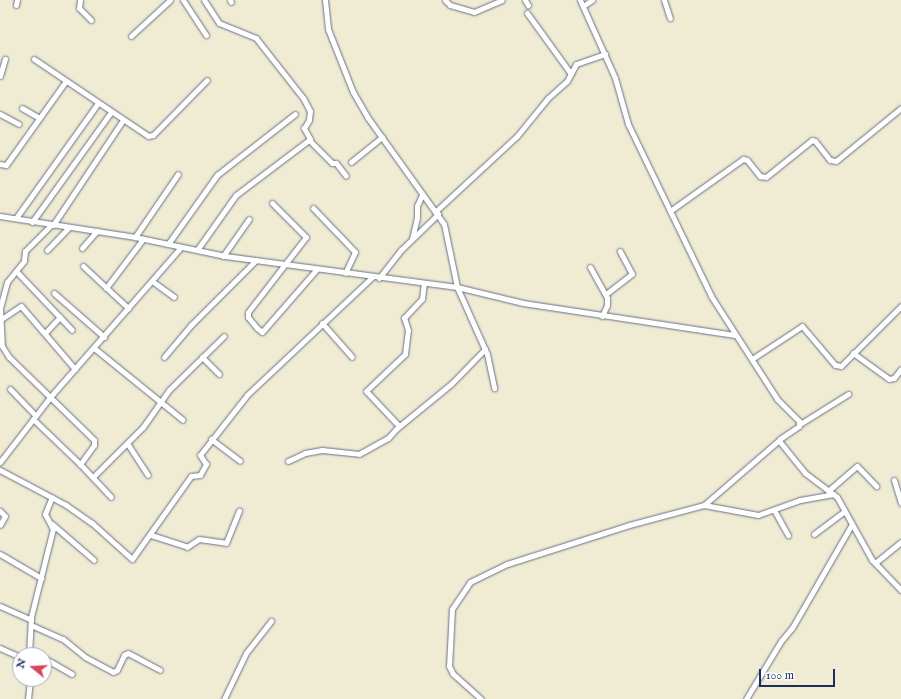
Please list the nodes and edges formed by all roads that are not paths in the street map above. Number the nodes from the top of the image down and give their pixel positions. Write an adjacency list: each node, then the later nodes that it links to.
1 (80, 0): 14 (street)
2 (170, 0): 16 (street)
3 (183, 0): 15 (street)
4 (204, 0): 34 (street)
5 (325, 0): 33 (street)
6 (445, 0): 7 (street)
7 (502, 0)
8 (580, 0): 11 (street)
9 (592, 0): 11 (street)
10 (664, 0): 13 (street)
11 (583, 6): 17 (street)
12 (527, 13): 20 (street)
13 (670, 18)
14 (91, 20)
15 (206, 35)
16 (131, 36)
17 (605, 54): 20 (street); 42 (street)
18 (6, 59): 21 (street)
19 (34, 59): 23 (street)
20 (571, 74): 43 (street)
21 (0, 76)
22 (207, 80): 31 (street)
23 (66, 81): 24 (street); 30 (street)
24 (98, 103): 27 (street); 45 (street)
25 (22, 108): 30 (street)
26 (901, 108): 42 (street)
27 (111, 112): 31 (street); 47 (street)
28 (0, 114): 32 (street)
29 (295, 114): 54 (street)
30 (39, 118): 36 (street)
31 (123, 120): 48 (street)
32 (19, 124)
33 (382, 137): 35 (street); 39 (street)
34 (310, 141): 38 (street); 58 (street)
35 (351, 162)
36 (0, 164)
37 (178, 174): 51 (street)
38 (346, 176)
39 (422, 195): 43 (street); 53 (street)
40 (272, 202): 62 (street)
41 (313, 208): 67 (street)
42 (670, 211): 85 (street)
43 (436, 213): 53 (street); 72 (street)
44 (0, 216): 45 (street)
45 (16, 218): 47 (street)
46 (249, 219): 60 (street)
47 (32, 222): 48 (street)
48 (52, 225): 49 (street); 66 (street)
49 (69, 227): 50 (street); 57 (street)
50 (98, 231): 51 (street); 56 (street)
51 (135, 237): 52 (street)
52 (143, 239): 54 (street); 73 (street)
53 (411, 240): 69 (street)
54 (168, 244): 55 (street)
55 (181, 247): 58 (street); 70 (street)
56 (82, 248)
57 (47, 250)
58 (197, 250): 60 (street)
59 (620, 251): 75 (street)
60 (224, 256): 61 (street)
61 (256, 260): 62 (street); 92 (street)
62 (287, 265): 65 (street); 65 (street)
63 (83, 266): 73 (street)
64 (590, 267): 75 (street)
65 (317, 269): 67 (street)
66 (16, 271): 80 (street); 81 (street)
67 (345, 273): 68 (street)
68 (372, 277): 69 (street); 82 (street)
69 (378, 278): 71 (street)
70 (152, 280): 76 (street); 78 (street)
71 (424, 283): 72 (street); 107 (street)
72 (457, 287): 79 (street); 90 (street)
73 (106, 288): 78 (street)
74 (54, 292): 87 (street)
75 (606, 294): 79 (street)
76 (174, 297)
77 (901, 306): 91 (street)
78 (128, 308): 87 (street)
79 (602, 316): 85 (street)
80 (60, 317): 83 (street); 84 (street)
81 (0, 320): 84 (street); 88 (street)
82 (322, 323): 94 (street); 108 (street)
83 (72, 330)
84 (45, 333): 97 (street)
85 (735, 335): 95 (street)
86 (224, 336): 93 (street)
87 (104, 337): 89 (street)
88 (1, 345): 102 (street)
89 (94, 348): 97 (street); 103 (street)
90 (485, 349): 99 (street); 107 (street)
91 (853, 353): 95 (street); 96 (street)
92 (164, 357)
93 (202, 357): 98 (street); 103 (street)
94 (352, 357)
95 (752, 359): 106 (street)
96 (901, 369)
97 (75, 370): 102 (street)
98 (219, 374)
99 (494, 388)
100 (10, 389): 104 (street)
101 (848, 394): 106 (street)
102 (51, 396): 104 (street); 114 (street)
103 (159, 401): 105 (street); 110 (street)
104 (34, 418): 113 (street); 114 (street)
105 (183, 420)
106 (800, 424): 109 (street)
107 (399, 426): 112 (street)
108 (211, 439): 111 (street); 132 (street)
109 (779, 440): 120 (street); 124 (street)
110 (127, 443): 116 (street); 117 (street)
111 (240, 461)
112 (288, 461)
113 (0, 462)
114 (80, 464): 117 (street)
115 (0, 470): 122 (street)
116 (148, 475)
117 (93, 477): 121 (street)
118 (894, 480): 123 (street)
119 (876, 486): 120 (street)
120 (830, 493): 125 (street); 127 (street)
121 (111, 496)
122 (52, 497): 129 (street); 132 (street)
123 (901, 503)
124 (704, 505): 125 (street); 153 (street)
125 (774, 510): 134 (street)
126 (0, 511): 130 (street)
127 (844, 511): 131 (street); 133 (street)
128 (239, 512): 132 (street)
129 (52, 524): 137 (street); 139 (street)
130 (0, 525)
131 (851, 526): 138 (street); 154 (street)
132 (151, 534)
133 (814, 534)
134 (788, 535)
135 (901, 542): 138 (street)
136 (0, 554): 139 (street)
137 (94, 560)
138 (875, 563): 140 (street)
139 (41, 578): 143 (street)
140 (901, 590)
141 (0, 606): 143 (street)
142 (271, 621): 152 (street)
143 (31, 622): 144 (street); 148 (street)
144 (29, 647)
145 (0, 648): 146 (street)
146 (12, 653)
147 (52, 663): 149 (street)
148 (160, 670)
149 (72, 674)
150 (29, 687): 151 (street)
151 (28, 699)
152 (224, 699)
153 (481, 699)
154 (746, 699)

